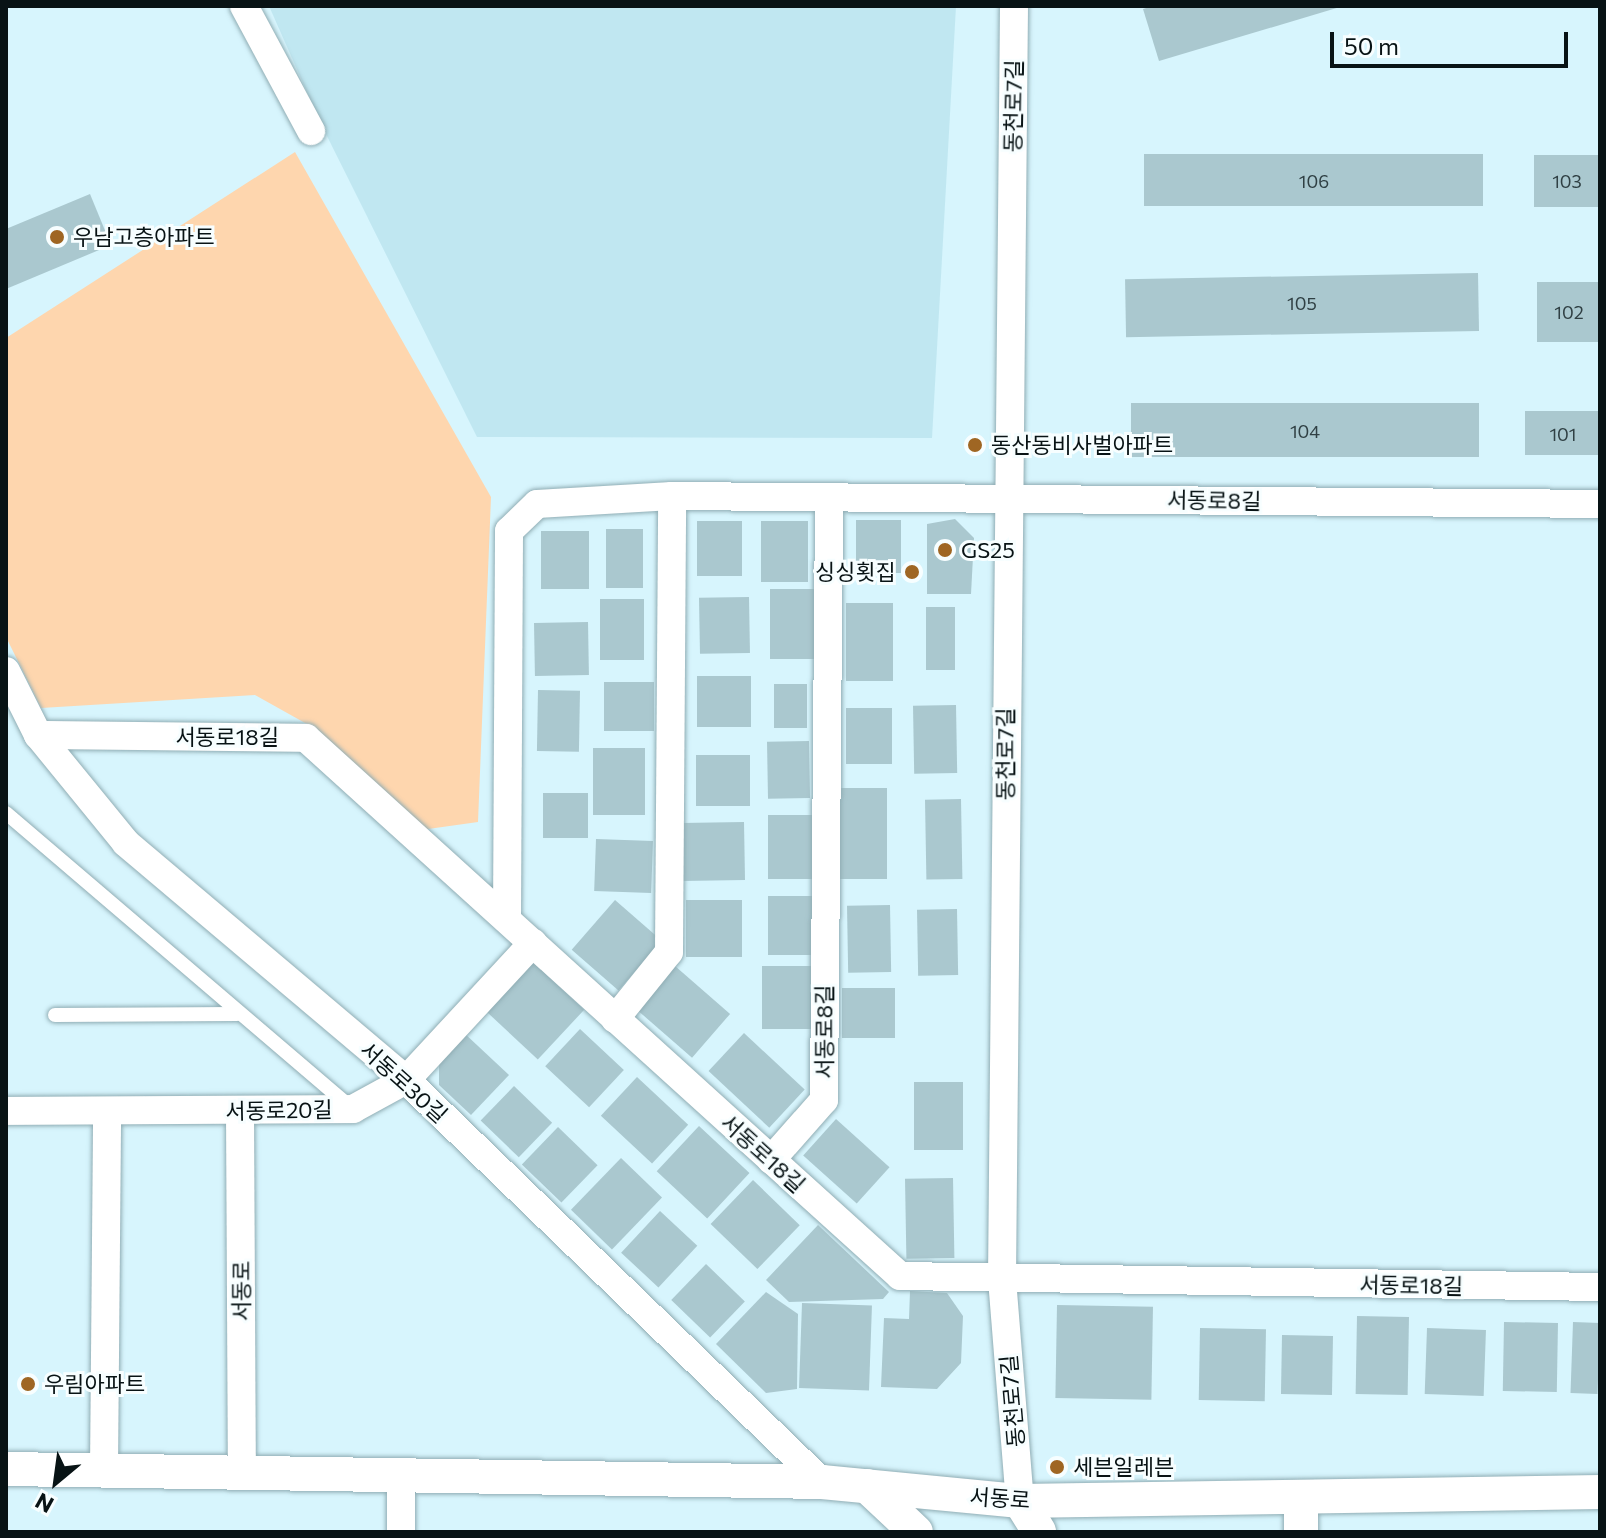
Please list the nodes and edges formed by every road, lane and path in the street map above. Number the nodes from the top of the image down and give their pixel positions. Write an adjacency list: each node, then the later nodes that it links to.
1 (244, 6): 3 (street)
2 (1014, 6): 5 (street, 동천로7길)
3 (311, 131)
4 (672, 496): 6 (street, 서동로8길); 11 (street, 서동로8길); 15 (street)
5 (1006, 498): 6 (street, 서동로8길); 7 (street, 서동로8길); 22 (street, 동천로7길)
6 (829, 499): 21 (street, 서동로8길)
7 (1600, 504)
8 (6, 671): 9 (street, 서동로30길)
9 (38, 735): 11 (street, 서동로18길); 16 (street, 서동로30길)
10 (6, 813): 13 (lane)
11 (507, 917): 12 (street, 서동로18길)
12 (533, 943): 15 (street, 서동로18길); 16 (street, 서동로20길)
13 (237, 1014): 14 (lane); 17 (lane)
14 (55, 1015)
15 (615, 1019): 21 (street, 서동로18길)
16 (406, 1080): 17 (street, 서동로20길); 28 (street, 서동로30길)
17 (353, 1109): 19 (street, 서동로20길)
18 (6, 1111): 20 (street, 서동로20길)
19 (240, 1111): 20 (street, 서동로20길); 26 (street, 서동로)
20 (107, 1112): 25 (street)
21 (771, 1160): 22 (street, 서동로18길)
22 (1002, 1279): 23 (street, 서동로18길); 32 (street, 동천로7길)
23 (1600, 1287)
24 (6, 1469): 25 (street, 서동로)
25 (104, 1470): 26 (street, 서동로)
26 (242, 1470): 27 (street, 서동로)
27 (401, 1474): 28 (street, 서동로); 33 (street)
28 (822, 1482): 29 (street, 서동로)
29 (867, 1486): 32 (street, 서동로); 34 (street)
30 (1600, 1492): 31 (street, 서동로)
31 (1301, 1497): 32 (street, 서동로); 36 (street)
32 (1020, 1501): 35 (street)
33 (401, 1532)
34 (916, 1532)
35 (1039, 1532)
36 (1301, 1532)

